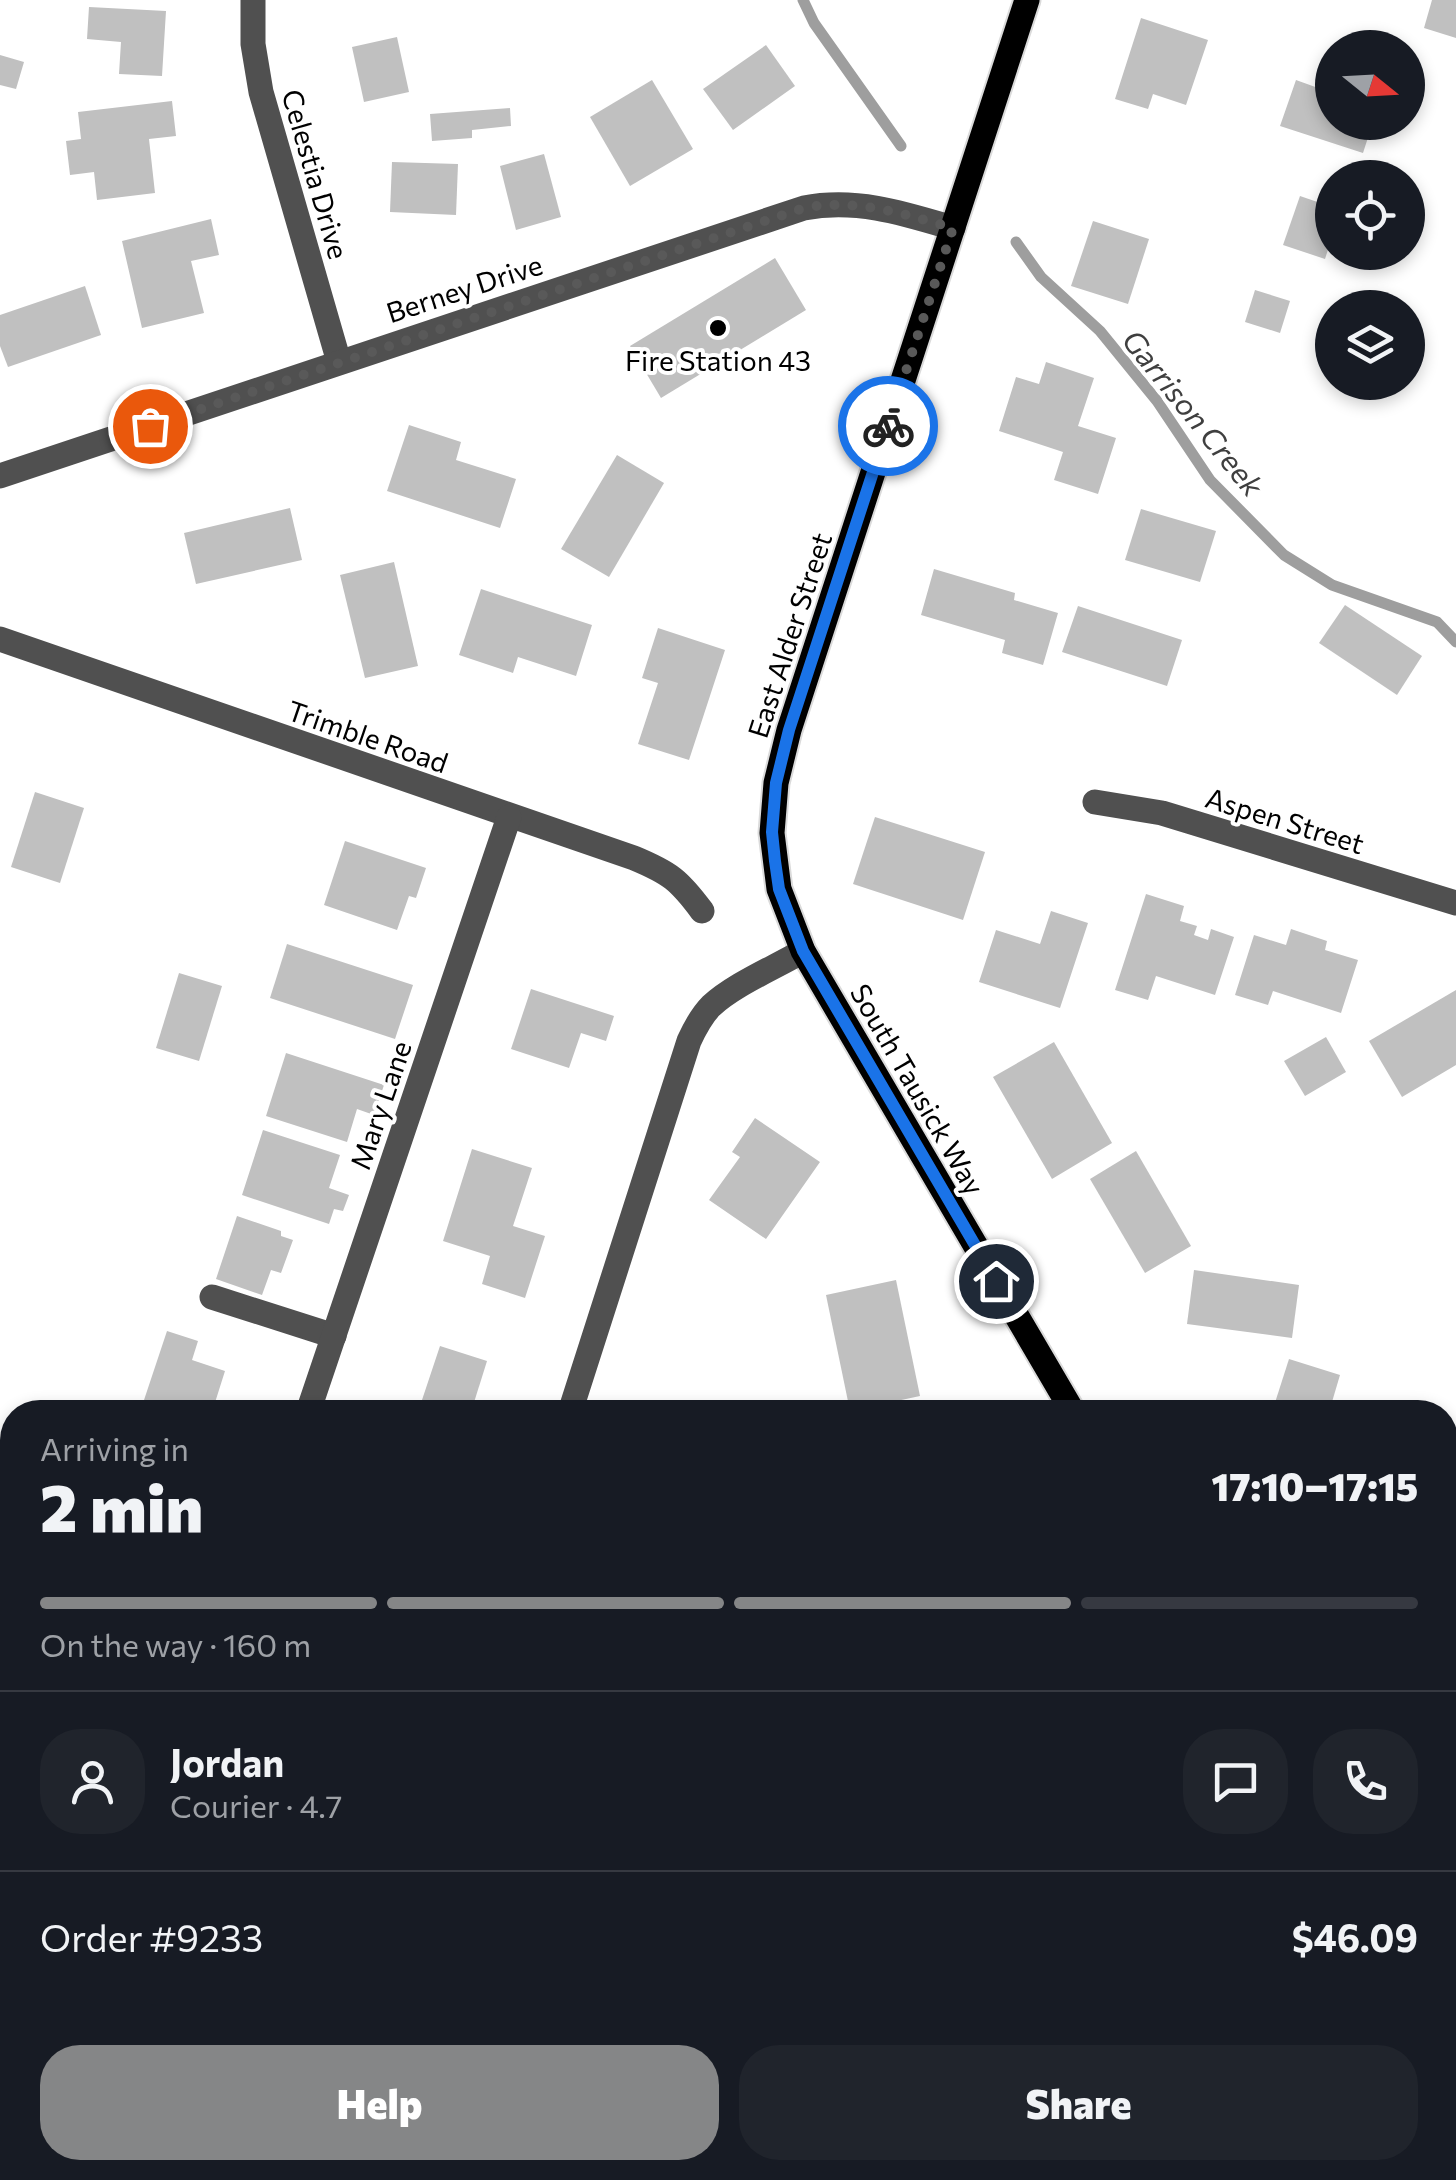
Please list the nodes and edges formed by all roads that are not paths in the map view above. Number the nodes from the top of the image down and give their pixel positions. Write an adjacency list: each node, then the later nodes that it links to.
1 (253, 0): 4 (street, Celestia Drive)
2 (1027, 0): 3 (main road, East Alder Street)
3 (953, 228): 4 (street, Berney Drive); 11 (main road, East Alder Street)
4 (338, 362): 5 (street, Berney Drive)
5 (0, 476)
6 (0, 639): 8 (street, Trimble Road)
7 (1095, 802): 9 (street, Aspen Street)
8 (509, 816): 10 (street, Trimble Road); 13 (street, Mary Lane)
9 (1456, 903)
10 (702, 911)
11 (803, 951): 15 (street); 16 (main road, South Tausick Way)
12 (212, 1298): 13 (street)
13 (334, 1336): 14 (street, Mary Lane)
14 (312, 1400)
15 (574, 1400)
16 (1066, 1400)

